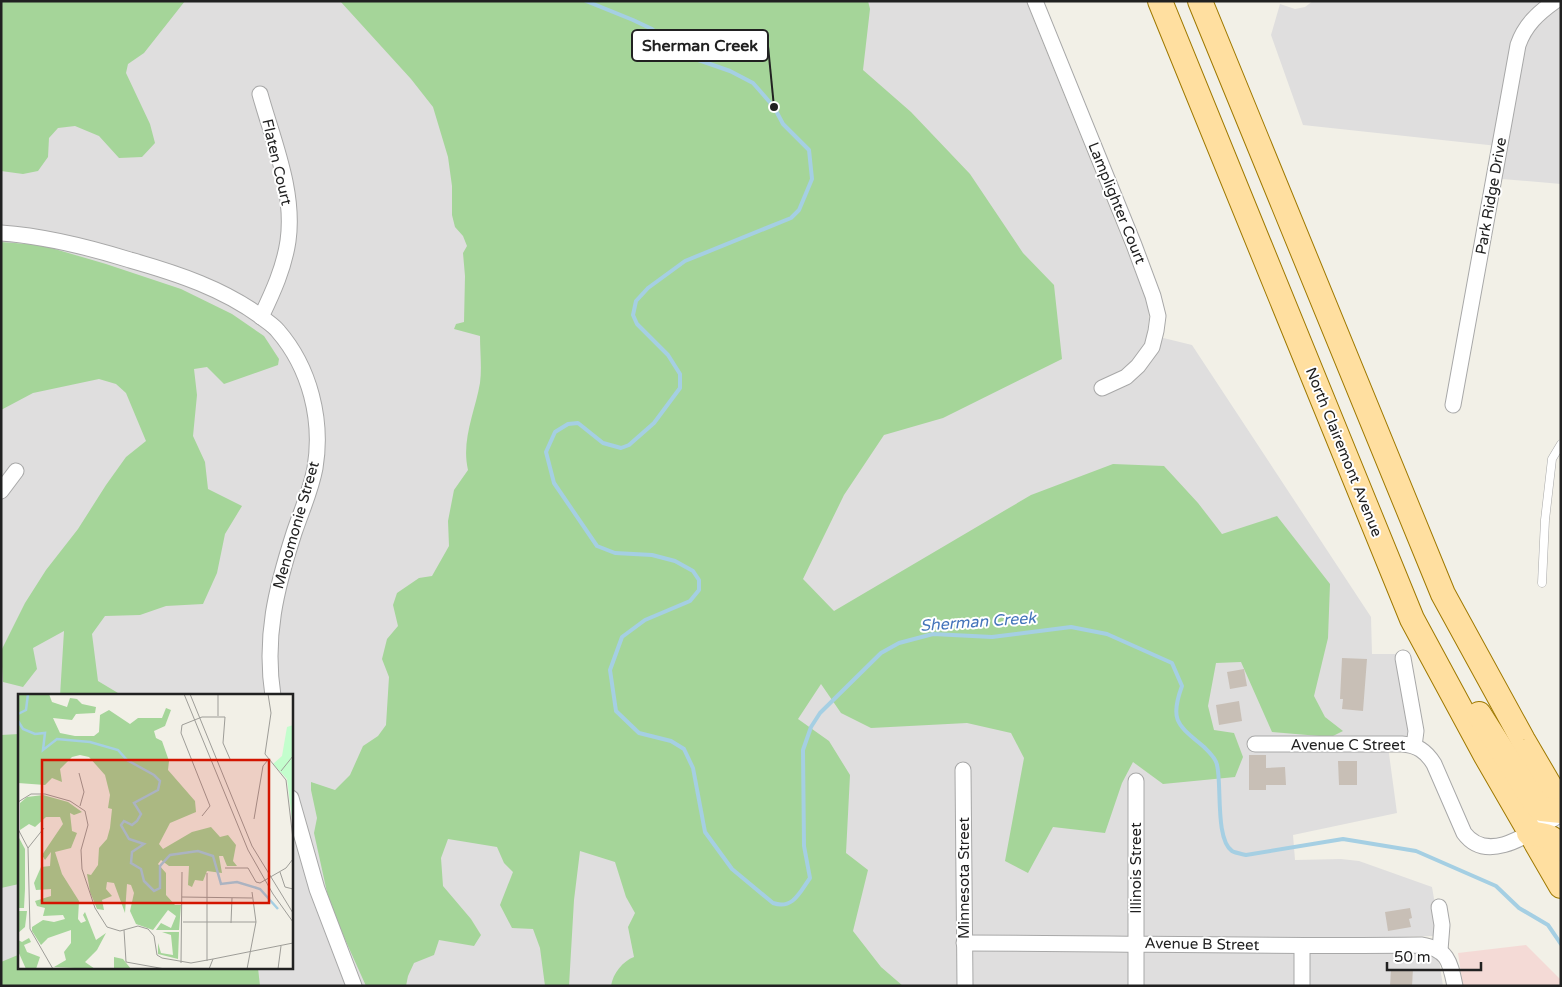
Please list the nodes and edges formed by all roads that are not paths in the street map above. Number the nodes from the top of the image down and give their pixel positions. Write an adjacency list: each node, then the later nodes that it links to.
1 (1035, 1): 8 (street, Lamplighter Court)
2 (1160, 1): 15 (main road, North Clairemont Avenue)
3 (1200, 1): 22 (main road)
4 (1561, 7): 9 (street, Park Ridge Drive)
5 (260, 94): 7 (street, Flaten Court)
6 (1, 233): 7 (street, Menomonie Street)
7 (261, 317): 16 (street, Menomonie Street)
8 (1102, 388)
9 (1453, 405)
10 (1561, 444): 13 (lane)
11 (16, 471): 12 (street)
12 (1, 491)
13 (1542, 583)
14 (1403, 658): 18 (street)
15 (1448, 685): 23 (main road); 24 (main road, North Clairemont Avenue)
16 (273, 694)
17 (1254, 744): 18 (street, Avenue C Street)
18 (1414, 746): 24 (street, Avenue C Street)
19 (963, 770): 28 (street, Minnesota Street)
20 (1136, 781): 29 (street, Illinois Street)
21 (292, 802): 32 (street)
22 (1561, 805)
23 (1561, 813): 24 (street)
24 (1529, 833): 25 (main road); 26 (main road, North Clairemont Avenue)
25 (1561, 848)
26 (1561, 886)
27 (1440, 907): 31 (street)
28 (964, 943): 29 (street, Avenue B Street); 33 (street, Minnesota Street)
29 (1136, 943): 30 (street, Avenue B Street); 34 (street, Illinois Street)
30 (1302, 946): 31 (street, Avenue B Street); 35 (street)
31 (1440, 950): 36 (street)
32 (354, 986)
33 (965, 986)
34 (1136, 986)
35 (1302, 986)
36 (1454, 986)

